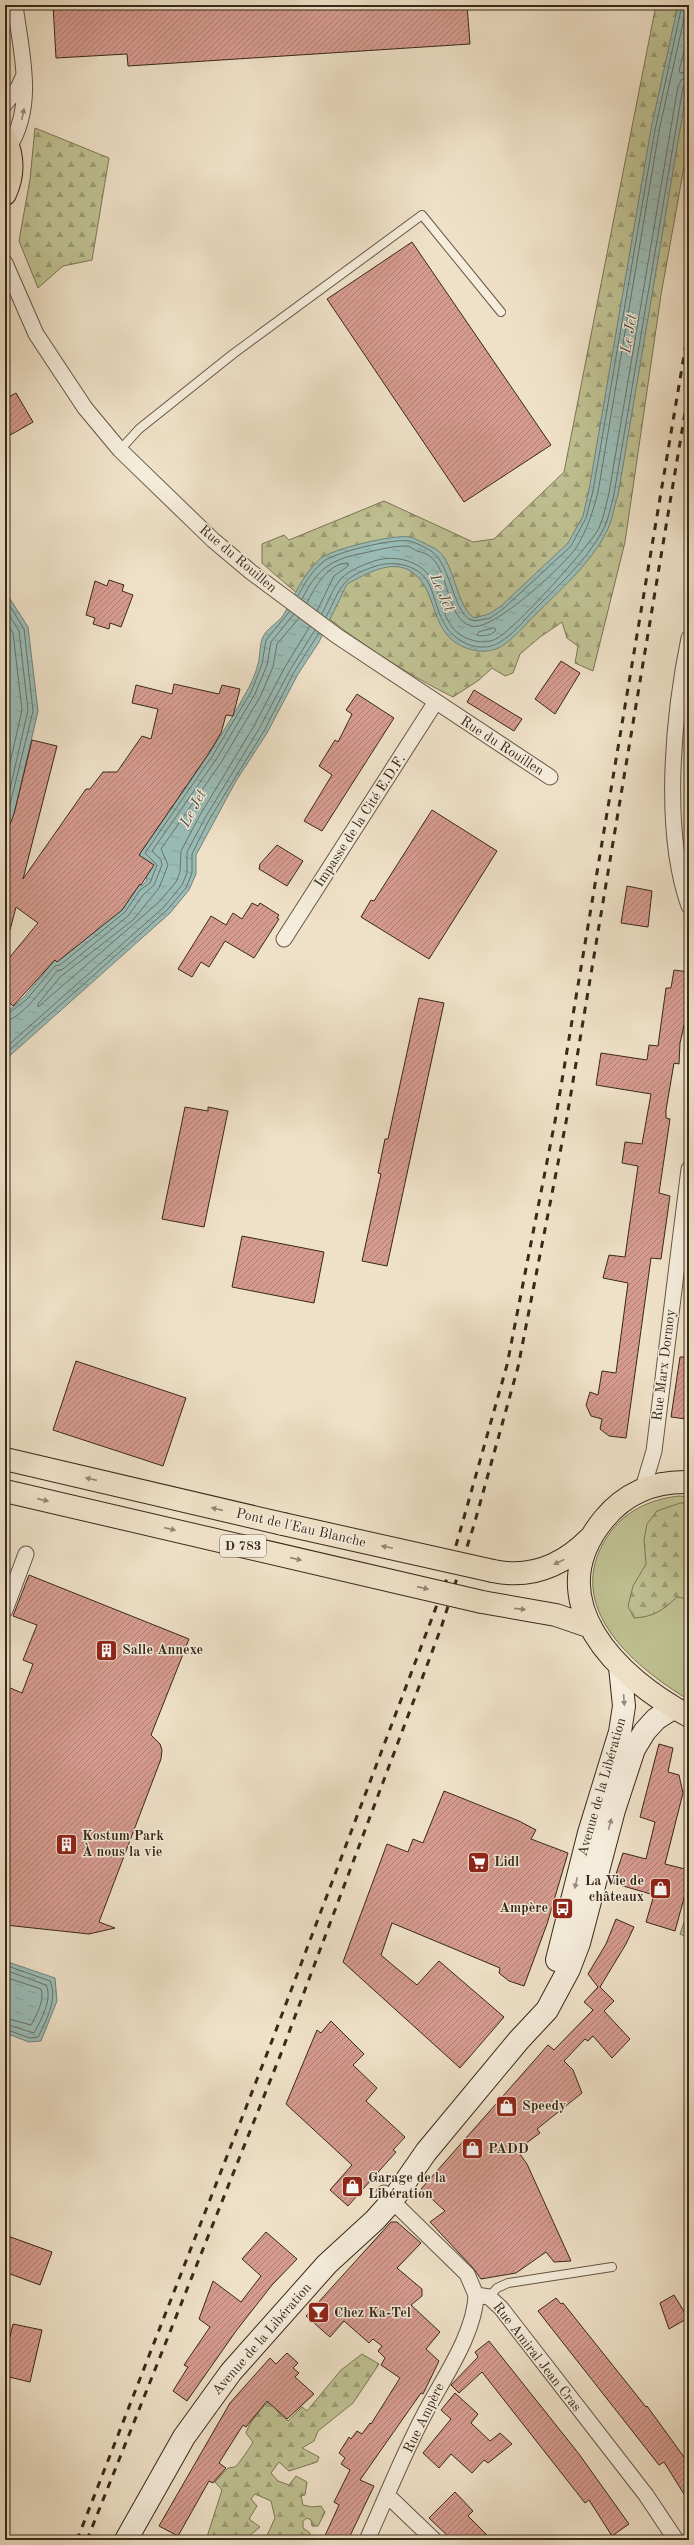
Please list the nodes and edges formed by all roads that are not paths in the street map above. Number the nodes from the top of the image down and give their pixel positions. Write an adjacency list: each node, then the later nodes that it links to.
1 (15, 5): 2 (street)
2 (23, 77): 3 (street); 4 (street, one-way to 2)
3 (5, 104)
4 (7, 143): 5 (main road)
5 (5, 194)
6 (5, 263): 8 (street, Rue du Rouillen)
7 (501, 312): 8 (lane)
8 (120, 450): 10 (street, Rue du Rouillen)
9 (689, 638): 12 (street)
10 (436, 703): 11 (street, Rue du Rouillen); 13 (street, Impasse de la Cité E.D.F.)
11 (550, 777)
12 (689, 906)
13 (284, 939)
14 (689, 1170): 17 (street, Rue Marx Dormoy)
15 (5, 1459): 19 (main road, Pont de l'Eau Blanche / D 783, one-way to 15, bridge)
16 (684, 1479): 17 (main road)
17 (644, 1488): 19 (main road)
18 (5, 1491): 22 (main road, D 783, one-way to 22, bridge)
19 (590, 1538): 22 (main road)
20 (26, 1554): 21 (street)
21 (5, 1610)
22 (591, 1628): 23 (main road)
23 (620, 1667): 24 (main road); 25 (main road, Avenue de la Libération, one-way to 25)
24 (681, 1712): 25 (main road, Avenue de la Libération, one-way to 24)
25 (594, 1848): 26 (main road, Avenue de la Libération)
26 (388, 2197): 28 (street, Rue Amiral Jean Cras); 30 (main road, Avenue de la Libération)
27 (612, 2267): 28 (lane)
28 (483, 2296): 29 (street, Rue Ampère); 33 (street, Rue Amiral Jean Cras)
29 (387, 2495): 31 (street, Rue Ampère); 32 (street)
30 (126, 2540)
31 (367, 2540)
32 (434, 2540)
33 (676, 2540)

